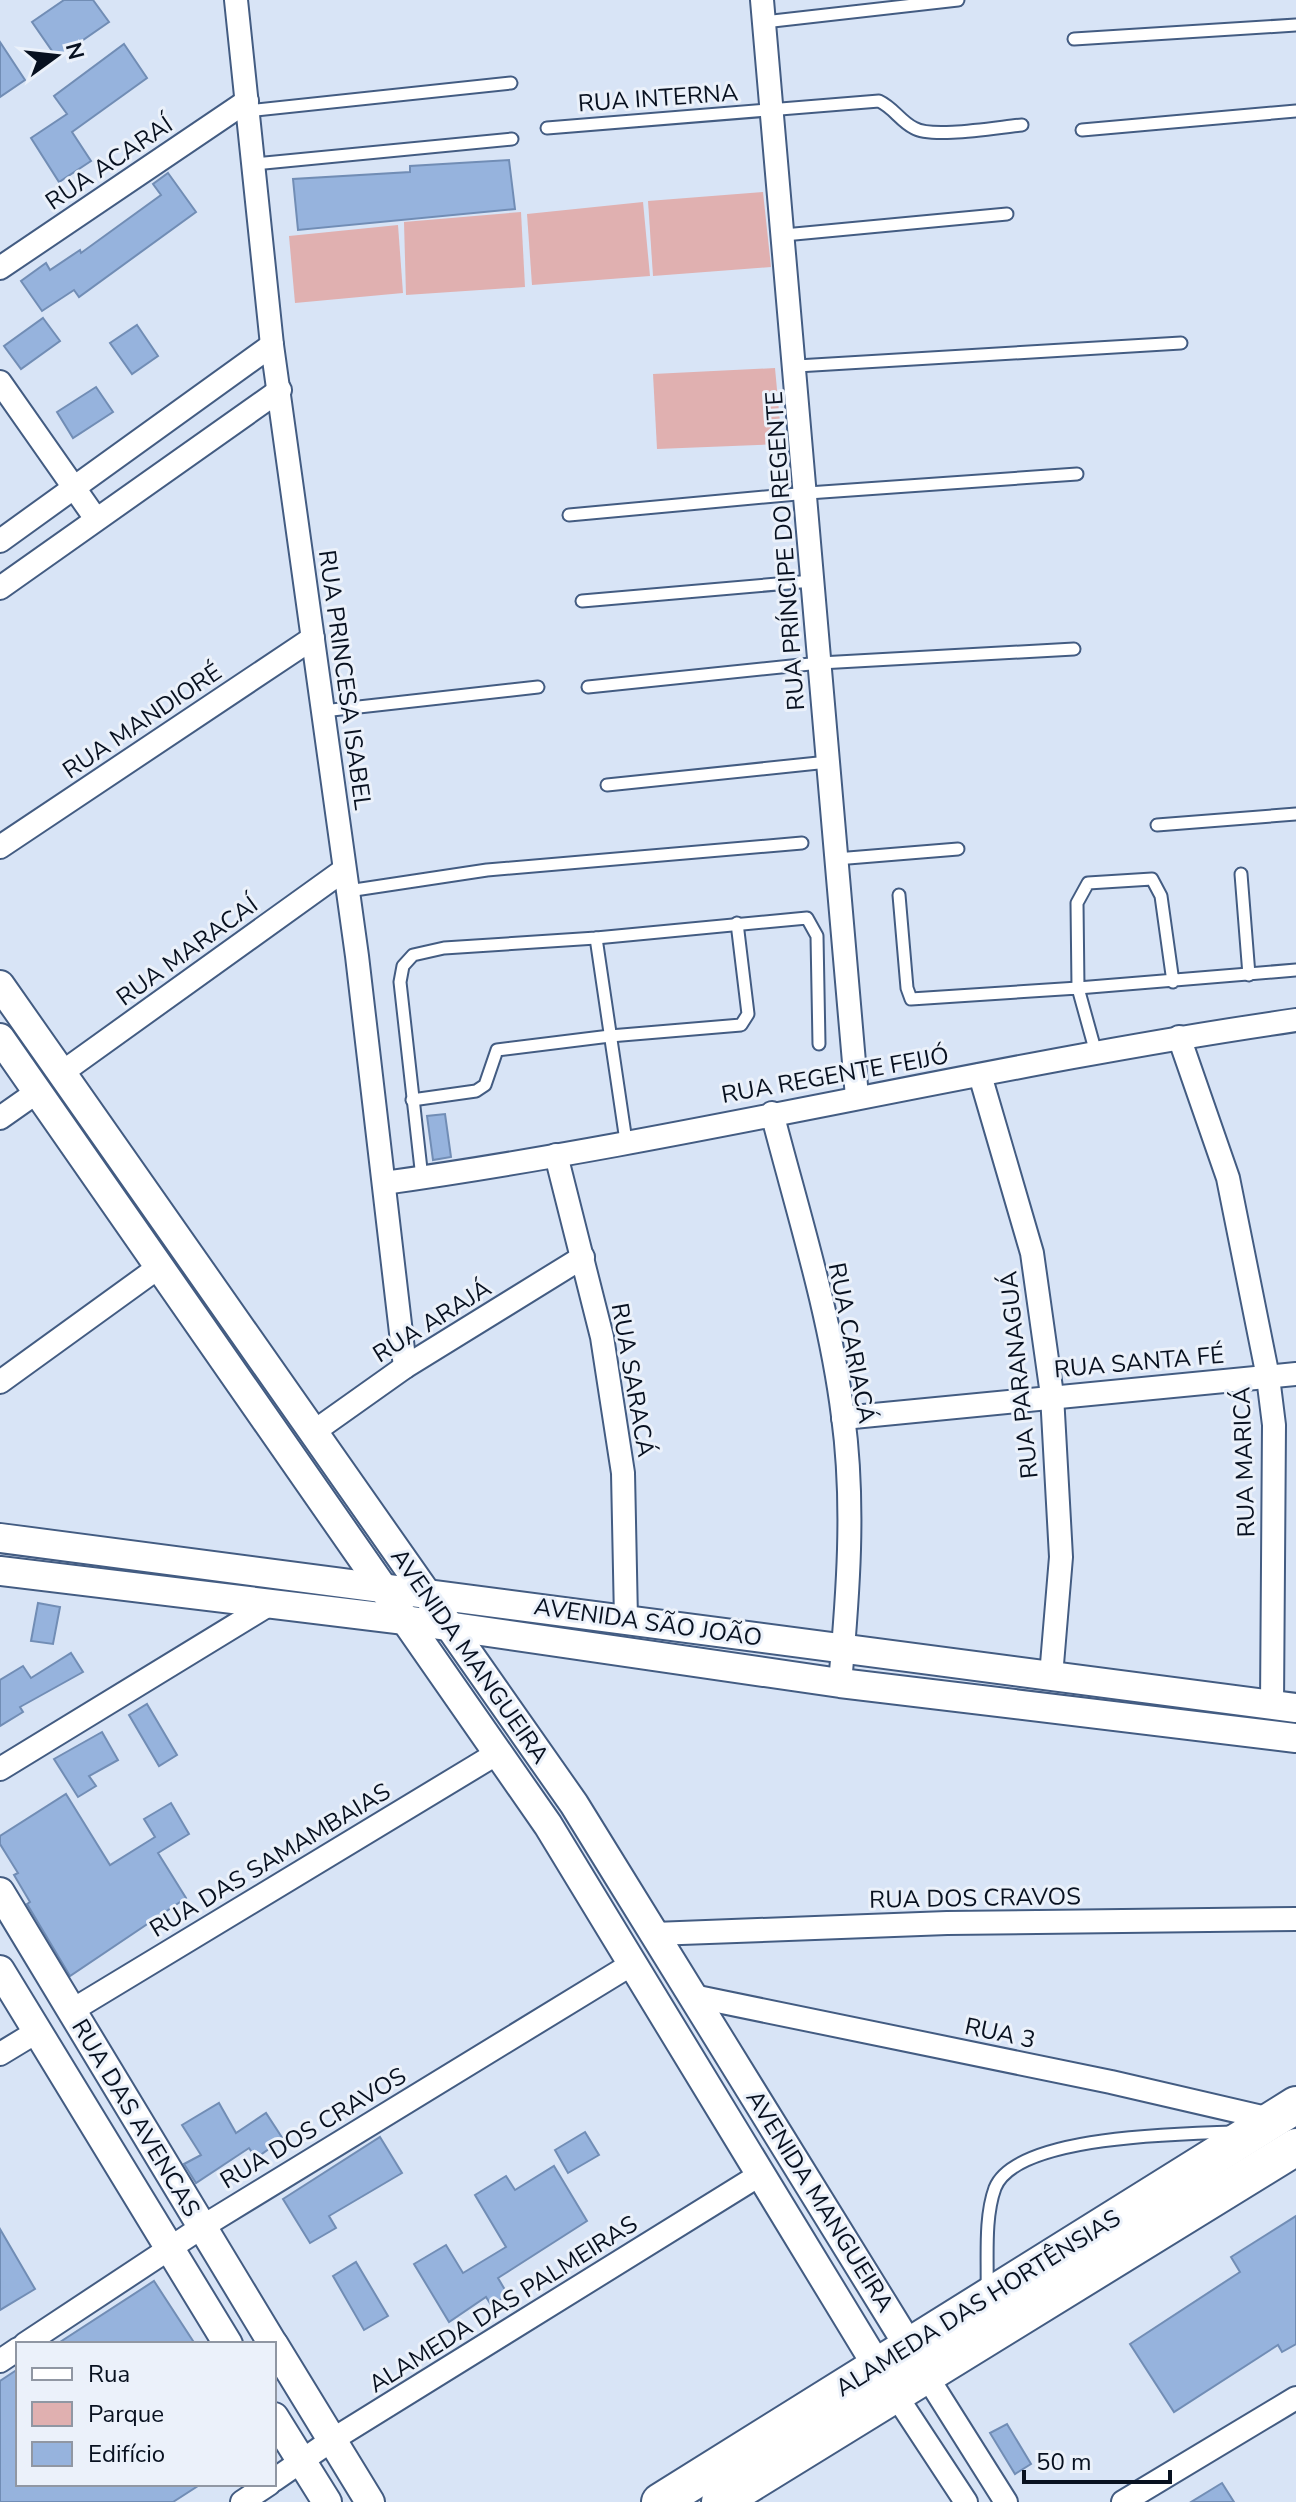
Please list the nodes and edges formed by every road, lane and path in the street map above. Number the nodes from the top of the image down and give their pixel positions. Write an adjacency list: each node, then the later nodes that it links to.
1 (236, 0): 7 (street, RUA PRINCESA ISABEL)
2 (958, 0): 3 (lane)
3 (763, 11): 8 (street, RUA PRÍNCIPE DO REGENTE)
4 (1296, 25): 5 (lane)
5 (1074, 39)
6 (511, 83): 7 (lane)
7 (247, 106): 14 (street, RUA PRINCESA ISABEL); 17 (street, RUA ACARAÍ)
8 (772, 111): 10 (lane, RUA INTERNA); 11 (lane, RUA INTERNA); 16 (street, RUA PRÍNCIPE DO REGENTE)
9 (1296, 111): 12 (lane)
10 (1022, 125)
11 (547, 128)
12 (1082, 130)
13 (512, 139): 14 (lane)
14 (254, 164): 19 (street, RUA PRINCESA ISABEL)
15 (1007, 214): 16 (lane)
16 (784, 235): 20 (street, RUA PRÍNCIPE DO REGENTE)
17 (0, 268)
18 (1181, 343): 20 (lane)
19 (272, 345): 22 (street, RUA PRINCESA ISABEL); 24 (street)
20 (797, 366): 25 (street, RUA PRÍNCIPE DO REGENTE)
21 (0, 382): 24 (street)
22 (280, 390): 27 (street); 32 (street, RUA PRINCESA ISABEL)
23 (1077, 474): 25 (lane)
24 (74, 488): 27 (street); 28 (street)
25 (808, 493): 26 (lane); 29 (street, RUA PRÍNCIPE DO REGENTE)
26 (569, 515)
27 (96, 519): 30 (street)
28 (0, 541)
29 (812, 581): 31 (lane); 34 (street, RUA PRÍNCIPE DO REGENTE)
30 (0, 588)
31 (582, 601)
32 (313, 638): 37 (street, RUA PRINCESA ISABEL); 43 (street, RUA MANDIORÉ)
33 (1074, 649): 34 (lane)
34 (820, 663): 36 (lane); 38 (street, RUA PRÍNCIPE DO REGENTE)
35 (538, 687): 37 (lane)
36 (588, 687)
37 (323, 711): 47 (street, RUA PRINCESA ISABEL)
38 (828, 762): 39 (lane); 45 (street, RUA PRÍNCIPE DO REGENTE)
39 (607, 785)
40 (1296, 814): 41 (lane)
41 (1157, 825)
42 (802, 843): 47 (lane)
43 (0, 847)
44 (958, 849): 45 (lane)
45 (836, 859): 65 (street, RUA PRÍNCIPE DO REGENTE)
46 (1241, 874): 52 (lane)
47 (346, 880): 62 (street, RUA MARACAÍ); 72 (street, RUA PRINCESA ISABEL)
48 (899, 895): 55 (lane)
49 (737, 923): 50 (lane); 57 (lane); 60 (lane)
50 (596, 938): 57 (lane); 66 (lane)
51 (1296, 970): 52 (lane)
52 (1249, 975): 53 (lane)
53 (1173, 982): 55 (lane); 55 (lane)
54 (0, 985): 62 (street, AVENIDA MANGUEIRA)
55 (1078, 988): 61 (lane)
56 (1296, 1020): 58 (street, RUA REGENTE FEIJÓ)
57 (610, 1036): 66 (lane); 69 (lane)
58 (1179, 1037): 61 (street, RUA REGENTE FEIJÓ); 77 (street, RUA MARICÁ)
59 (0, 1038): 64 (street, AVENIDA MANGUEIRA)
60 (819, 1044)
61 (1096, 1053): 63 (street, RUA REGENTE FEIJÓ)
62 (60, 1074): 81 (street, AVENIDA MANGUEIRA)
63 (980, 1075): 65 (street, RUA REGENTE FEIJÓ); 79 (street, RUA PARANAGUÁ)
64 (37, 1092): 68 (street); 74 (street, AVENIDA MANGUEIRA)
65 (857, 1097): 67 (street, RUA REGENTE FEIJÓ)
66 (412, 1100): 71 (lane)
67 (772, 1113): 69 (street, RUA REGENTE FEIJÓ); 80 (street, RUA CARIACÁ)
68 (0, 1118)
69 (626, 1141): 70 (street, RUA REGENTE FEIJÓ)
70 (556, 1155): 71 (street, RUA REGENTE FEIJÓ); 73 (street, RUA SARACÁ)
71 (422, 1178): 72 (street, RUA REGENTE FEIJÓ)
72 (384, 1183): 75 (street, RUA PRINCESA ISABEL)
73 (583, 1257): 75 (street, RUA ARAJÁ); 87 (street, RUA SARACÁ)
74 (159, 1267): 78 (street); 84 (street, AVENIDA MANGUEIRA)
75 (405, 1367): 81 (street, RUA ARAJÁ)
76 (1296, 1374): 77 (street, RUA SANTA FÉ)
77 (1268, 1377): 79 (street, RUA SANTA FÉ); 93 (street, RUA MARICÁ)
78 (0, 1382)
79 (1052, 1395): 80 (street, RUA SANTA FÉ); 91 (street, RUA PARANAGUÁ)
80 (843, 1418): 90 (street, RUA CARIACÁ)
81 (312, 1433): 85 (street, AVENIDA MANGUEIRA)
82 (0, 1538): 84 (street, AVENIDA SÃO JOÃO)
83 (0, 1571): 86 (street, AVENIDA SÃO JOÃO)
84 (381, 1586): 85 (street, AVENIDA SÃO JOÃO); 88 (street, AVENIDA MANGUEIRA)
85 (426, 1592): 87 (street, AVENIDA SÃO JOÃO); 89 (street, AVENIDA MANGUEIRA)
86 (270, 1604): 88 (street, AVENIDA SÃO JOÃO); 96 (street)
87 (626, 1619): 90 (street, AVENIDA SÃO JOÃO)
88 (405, 1620): 89 (street, AVENIDA SÃO JOÃO); 95 (street, AVENIDA MANGUEIRA)
89 (452, 1629): 92 (street, AVENIDA SÃO JOÃO); 99 (street, AVENIDA MANGUEIRA)
90 (843, 1648): 91 (street, AVENIDA SÃO JOÃO); 92 (street, RUA CARIACÁ)
91 (1051, 1676): 93 (street, AVENIDA SÃO JOÃO)
92 (840, 1683): 94 (street, AVENIDA SÃO JOÃO)
93 (1284, 1706)
94 (1296, 1738)
95 (496, 1754): 100 (street, AVENIDA MANGUEIRA); 103 (street, RUA DAS SAMAMBAIAS)
96 (0, 1769)
97 (5, 1910): 103 (street, RUA DAS AVENCAS)
98 (1296, 1919): 99 (street, RUA DOS CRAVOS)
99 (654, 1934): 102 (street, AVENIDA MANGUEIRA)
100 (632, 1964): 108 (street, AVENIDA MANGUEIRA); 109 (street, RUA DOS CRAVOS)
101 (0, 1970): 104 (street, RUA DAS AVENCAS)
102 (693, 1996): 106 (street, RUA 3); 117 (street, AVENIDA MANGUEIRA)
103 (71, 2011): 109 (street, RUA DAS AVENCAS)
104 (38, 2031): 105 (street); 110 (street, RUA DAS AVENCAS)
105 (0, 2054)
106 (1279, 2120): 111 (main road, ALAMEDA DAS HORTÊNSIAS); 111 (lane)
107 (1296, 2147): 117 (main road, ALAMEDA DAS HORTÊNSIAS)
108 (761, 2174): 118 (street, AVENIDA MANGUEIRA); 121 (street, ALAMEDA DAS PALMEIRAS)
109 (202, 2227): 110 (street, RUA DOS CRAVOS); 112 (street, RUA DAS AVENCAS)
110 (169, 2247): 113 (street, RUA DAS AVENCAS); 114 (street, RUA DOS CRAVOS)
111 (987, 2298): 117 (main road, ALAMEDA DAS HORTÊNSIAS)
112 (253, 2310): 113 (street); 115 (street, RUA DAS AVENCAS)
113 (225, 2338)
114 (28, 2342)
115 (273, 2342)
116 (276, 2347): 121 (street, RUA DAS AVENCAS)
117 (918, 2361): 118 (main road, ALAMEDA DAS HORTÊNSIAS); 131 (street)
118 (887, 2380): 128 (main road, ALAMEDA DAS HORTÊNSIAS); 129 (main road, ALAMEDA DAS HORTÊNSIAS); 130 (street)
119 (1296, 2398): 132 (street)
120 (276, 2420): 122 (street)
121 (332, 2440): 122 (street, ALAMEDA DAS PALMEIRAS); 127 (street, RUA DAS AVENCAS)
122 (301, 2462): 123 (street, ALAMEDA DAS PALMEIRAS); 126 (street)
123 (276, 2479)
124 (266, 2486): 125 (street)
125 (242, 2502)
126 (327, 2502)
127 (370, 2502)
128 (660, 2502)
129 (720, 2502)
130 (966, 2502)
131 (1006, 2502)
132 (1123, 2502)

